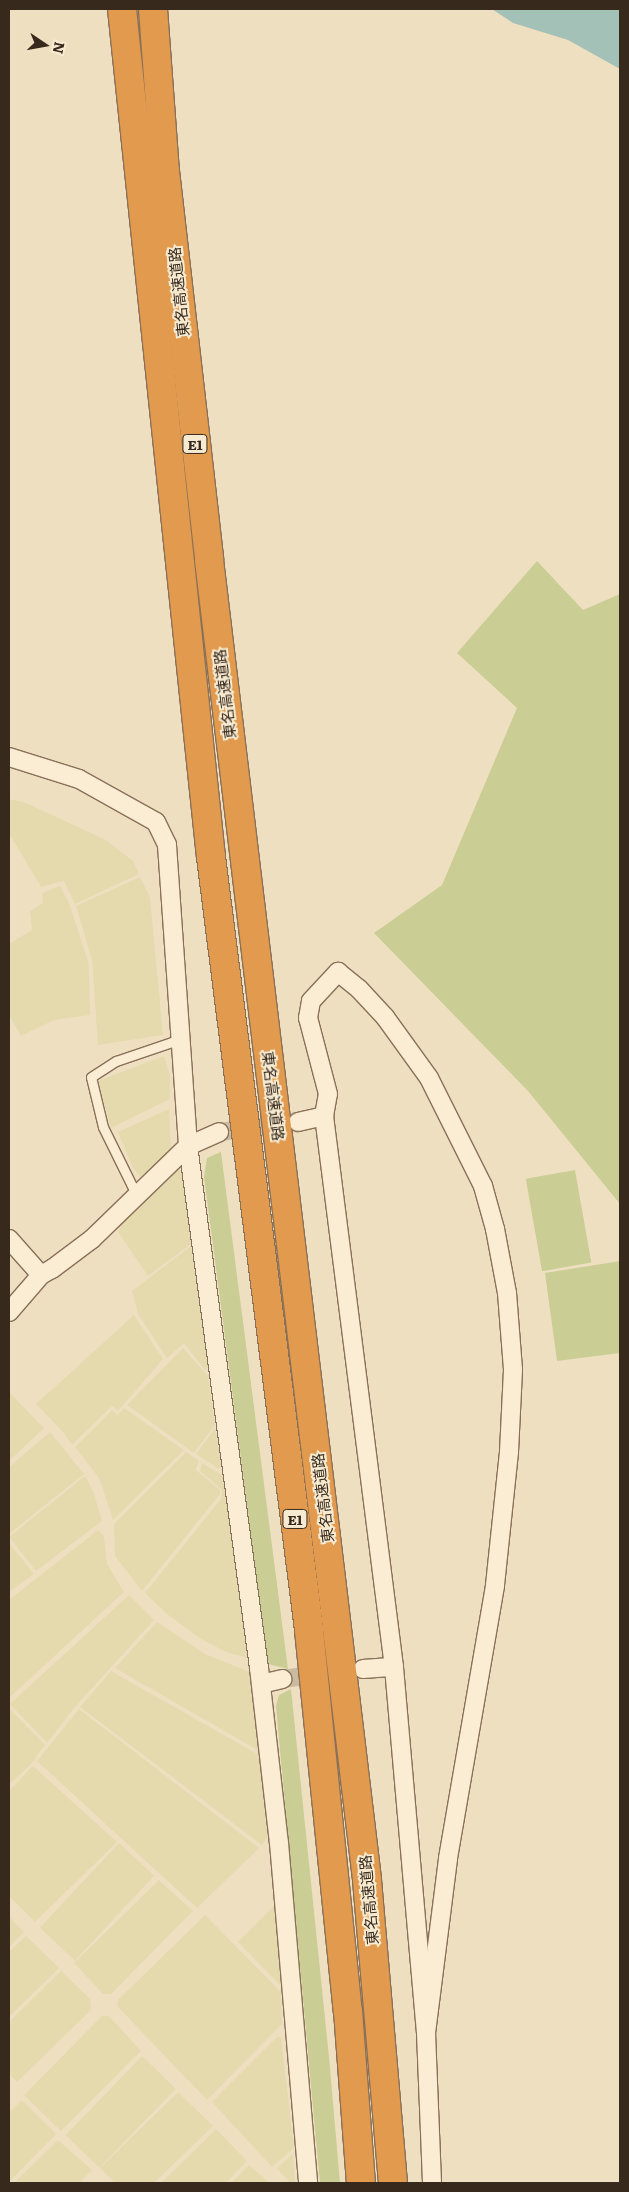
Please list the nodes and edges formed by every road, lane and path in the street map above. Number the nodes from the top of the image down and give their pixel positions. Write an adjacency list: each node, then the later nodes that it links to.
1 (122, 9): 19 (highway, 東名高速道路 / E1)
2 (153, 9): 20 (highway, 東名高速道路 / E1)
3 (9, 757): 4 (street)
4 (181, 1042): 8 (street); 9 (lane)
5 (324, 1116): 6 (street); 13 (street); 17 (street)
6 (298, 1122)
7 (220, 1132): 8 (street)
8 (188, 1146): 9 (street); 16 (street)
9 (137, 1196): 11 (street)
10 (9, 1238): 11 (street)
11 (41, 1275): 12 (street)
12 (9, 1312)
13 (394, 1667): 14 (street); 17 (street)
14 (363, 1669)
15 (282, 1679): 16 (street)
16 (261, 1684): 18 (street)
17 (426, 2033): 21 (street)
18 (308, 2183)
19 (361, 2183)
20 (393, 2183)
21 (432, 2183)

